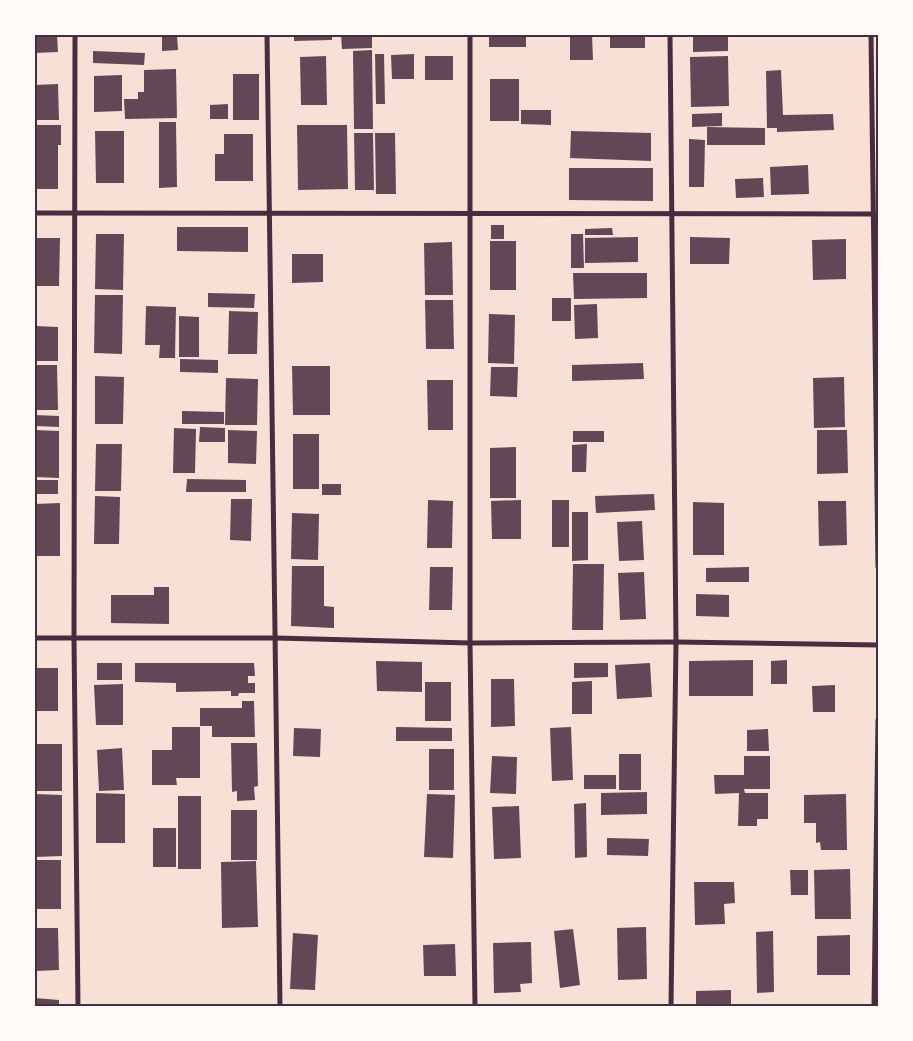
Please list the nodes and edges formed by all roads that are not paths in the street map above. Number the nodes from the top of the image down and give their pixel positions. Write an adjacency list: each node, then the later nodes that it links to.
1 (74, 35): 7 (street)
2 (267, 35): 8 (street)
3 (470, 35): 10 (street)
4 (670, 35): 9 (street)
5 (871, 35): 11 (street)
6 (35, 213): 7 (street)
7 (75, 213): 8 (street); 15 (street)
8 (270, 213): 10 (street); 14 (street)
9 (672, 214): 10 (street); 11 (street); 17 (street)
10 (469, 215): 16 (street)
11 (876, 216): 12 (street)
12 (878, 567)
13 (35, 638): 15 (street)
14 (276, 638): 15 (street); 16 (street); 21 (street)
15 (74, 639): 20 (street)
16 (470, 642): 17 (street); 22 (street)
17 (676, 642): 18 (street); 23 (street)
18 (878, 645)
19 (878, 720): 24 (street)
20 (78, 1006)
21 (280, 1006)
22 (475, 1006)
23 (671, 1006)
24 (874, 1006)

